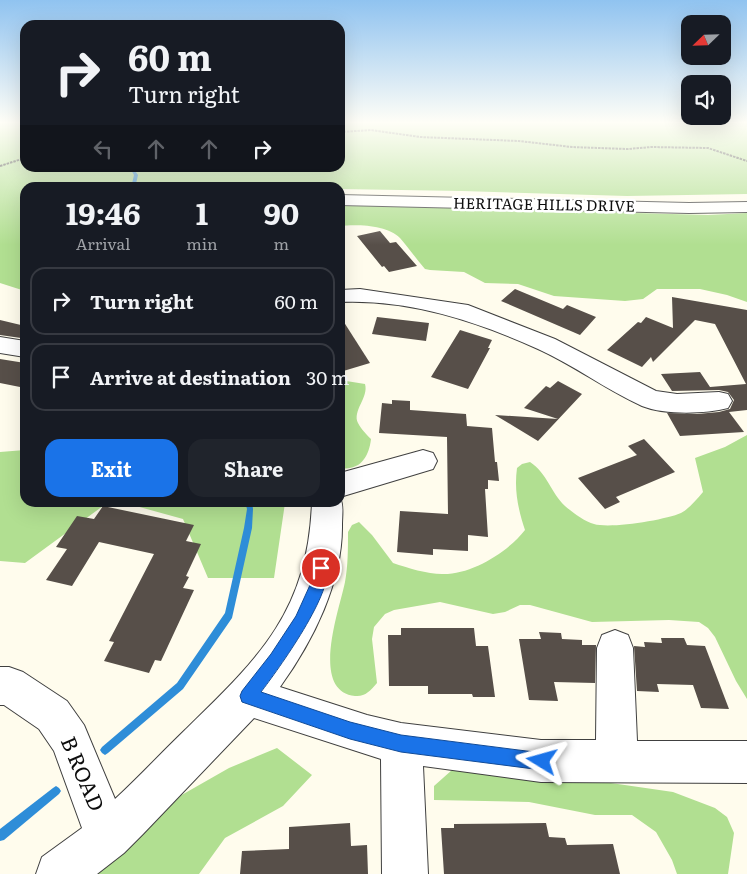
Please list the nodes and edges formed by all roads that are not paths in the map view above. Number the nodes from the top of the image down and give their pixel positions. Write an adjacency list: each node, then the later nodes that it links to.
1 (345, 200): 2 (street, HERITAGE HILLS DRIVE)
2 (747, 207)
3 (345, 296): 6 (street)
4 (0, 344): 5 (street)
5 (20, 348)
6 (719, 401)
7 (423, 461): 8 (street)
8 (345, 484)
9 (327, 507): 12 (street)
10 (615, 648): 14 (street)
11 (0, 686): 16 (street, B ROAD)
12 (248, 696): 13 (street); 16 (street)
13 (401, 743): 14 (street); 18 (street)
14 (617, 761): 15 (street)
15 (747, 762)
16 (108, 837): 17 (street)
17 (59, 874)
18 (405, 874)

